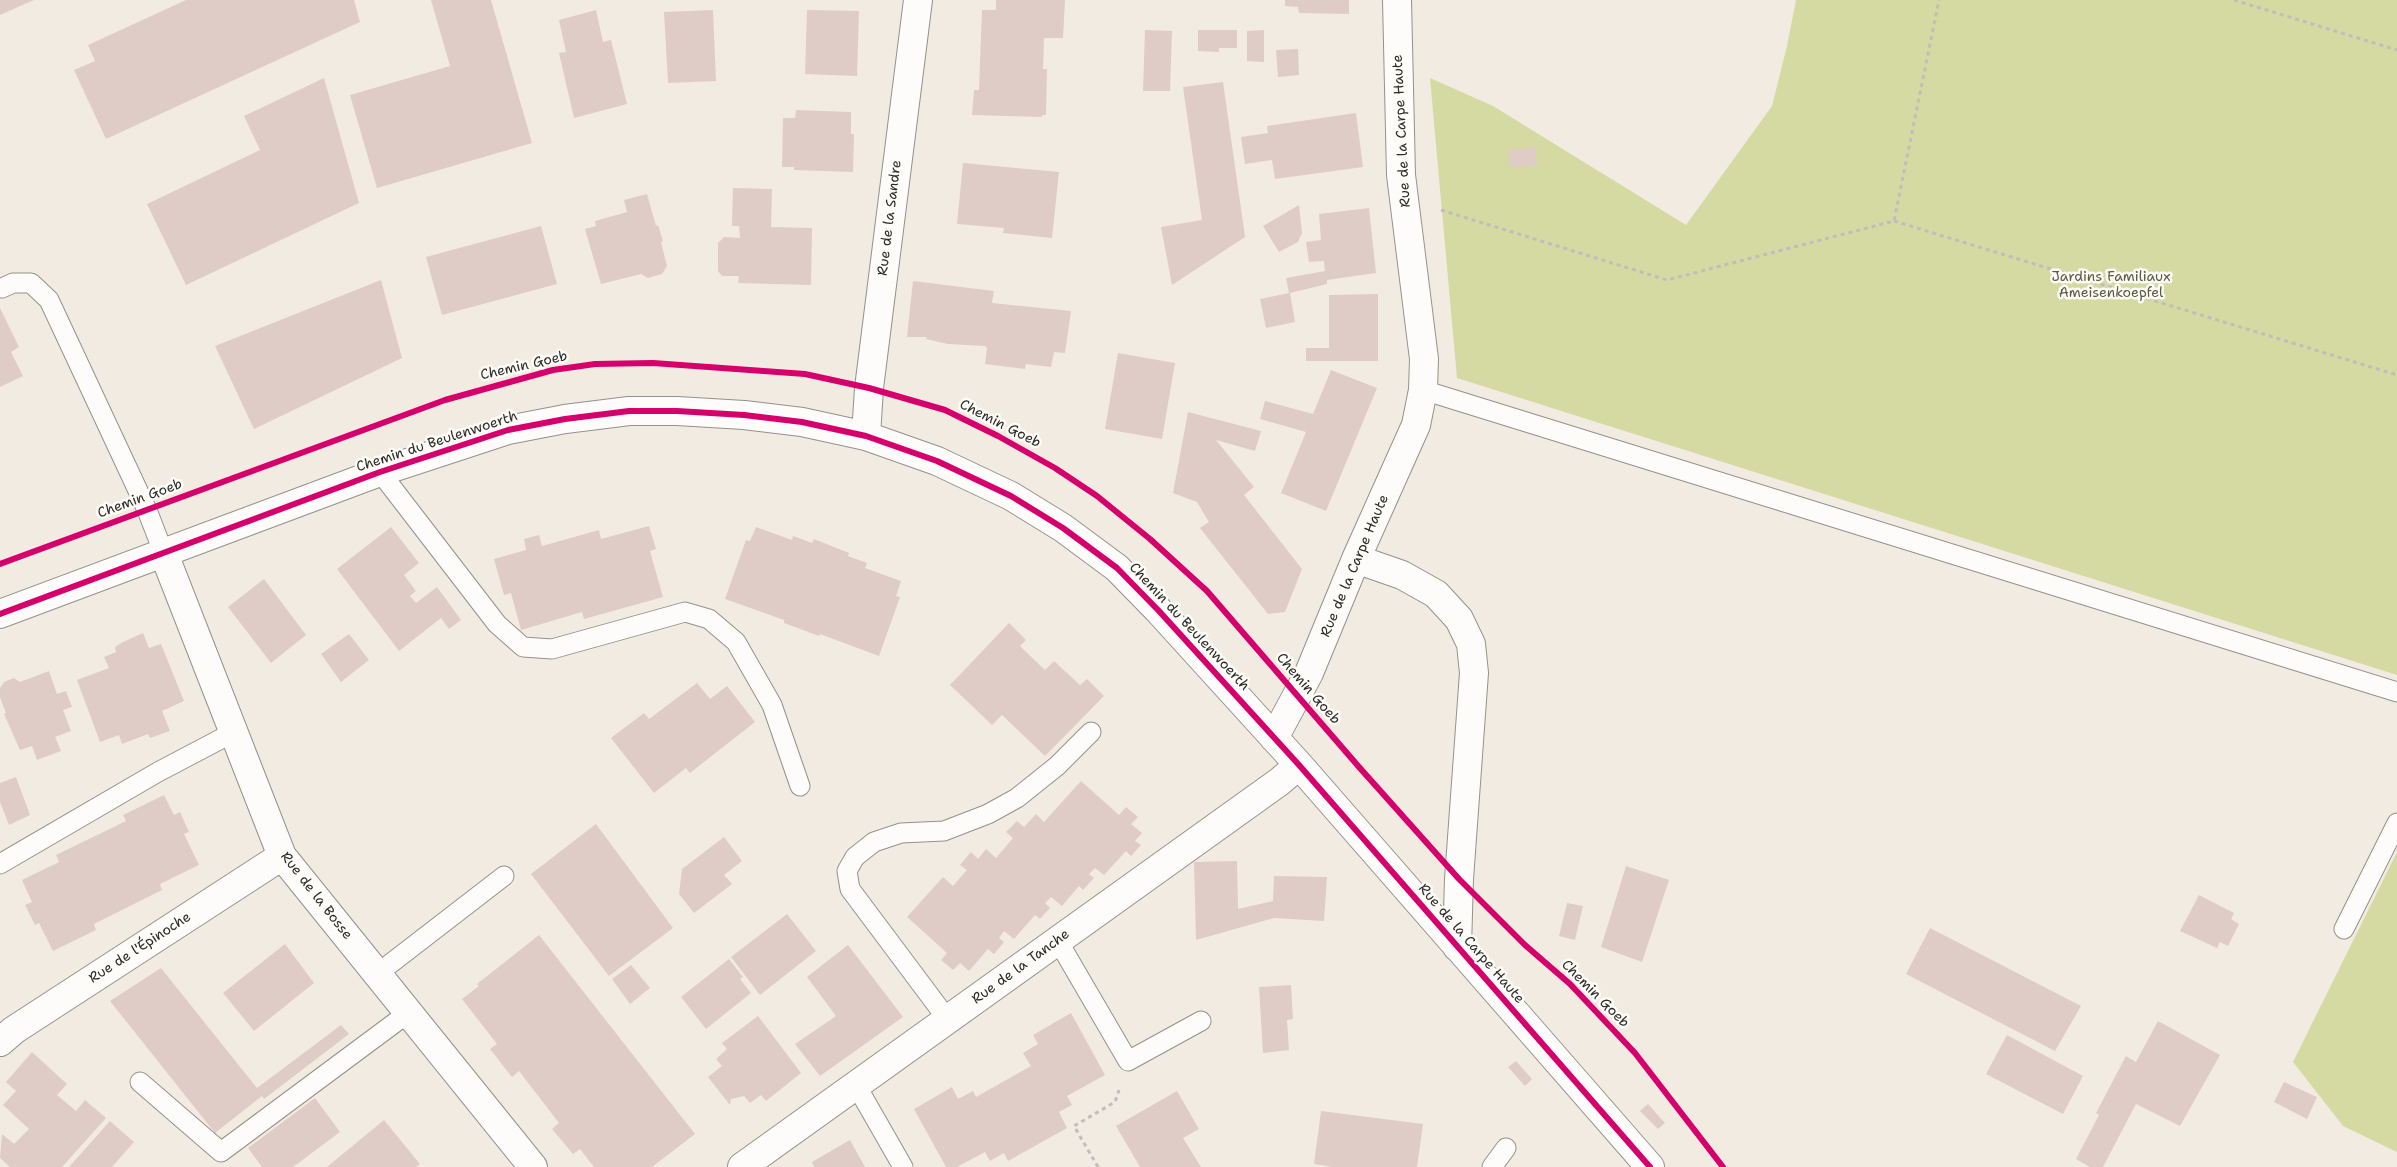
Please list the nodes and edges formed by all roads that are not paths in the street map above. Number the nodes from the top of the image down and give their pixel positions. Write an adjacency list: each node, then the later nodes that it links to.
1 (918, 0): 5 (street, Rue de la Sandre)
2 (1398, 0): 4 (street, Rue de la Carpe Haute)
3 (2, 288): 7 (lane)
4 (1423, 390): 8 (street, Rue de la Carpe Haute); 10 (lane)
5 (866, 436): 6 (street, Chemin du Beulenwoerth); 13 (street, Chemin du Beulenwoerth)
6 (380, 472): 7 (street, Chemin du Beulenwoerth); 15 (lane)
7 (164, 554): 9 (street, Chemin du Beulenwoerth); 11 (street, Rue de la Bosse)
8 (1356, 559): 13 (street, Rue de la Carpe Haute); 22 (street)
9 (0, 614)
10 (2397, 692)
11 (234, 732): 17 (street, Rue de la Bosse); 18 (lane)
12 (1091, 732): 25 (lane)
13 (1274, 738): 14 (street, Rue de la Carpe Haute)
14 (1299, 765): 21 (street, Rue de la Tanche); 22 (street, Rue de la Carpe Haute)
15 (800, 786)
16 (2397, 823): 20 (lane)
17 (282, 856): 23 (street, Rue de la Bosse); 27 (street, Rue de l'Épinoche)
18 (0, 864)
19 (504, 876): 23 (lane)
20 (2344, 929)
21 (1058, 941): 25 (street, Rue de la Tanche); 26 (lane)
22 (1458, 947): 35 (street, Rue de la Carpe Haute)
23 (377, 974): 24 (street, Rue de la Bosse)
24 (408, 1013): 28 (lane); 31 (street, Rue de la Bosse)
25 (948, 1020): 29 (street, Rue de la Tanche)
26 (1201, 1021)
27 (0, 1042)
28 (140, 1082)
29 (856, 1085): 32 (street, Rue de la Tanche); 33 (lane)
30 (1506, 1148): 34 (lane)
31 (533, 1167)
32 (742, 1167)
33 (904, 1167)
34 (1492, 1167)
35 (1650, 1167)

